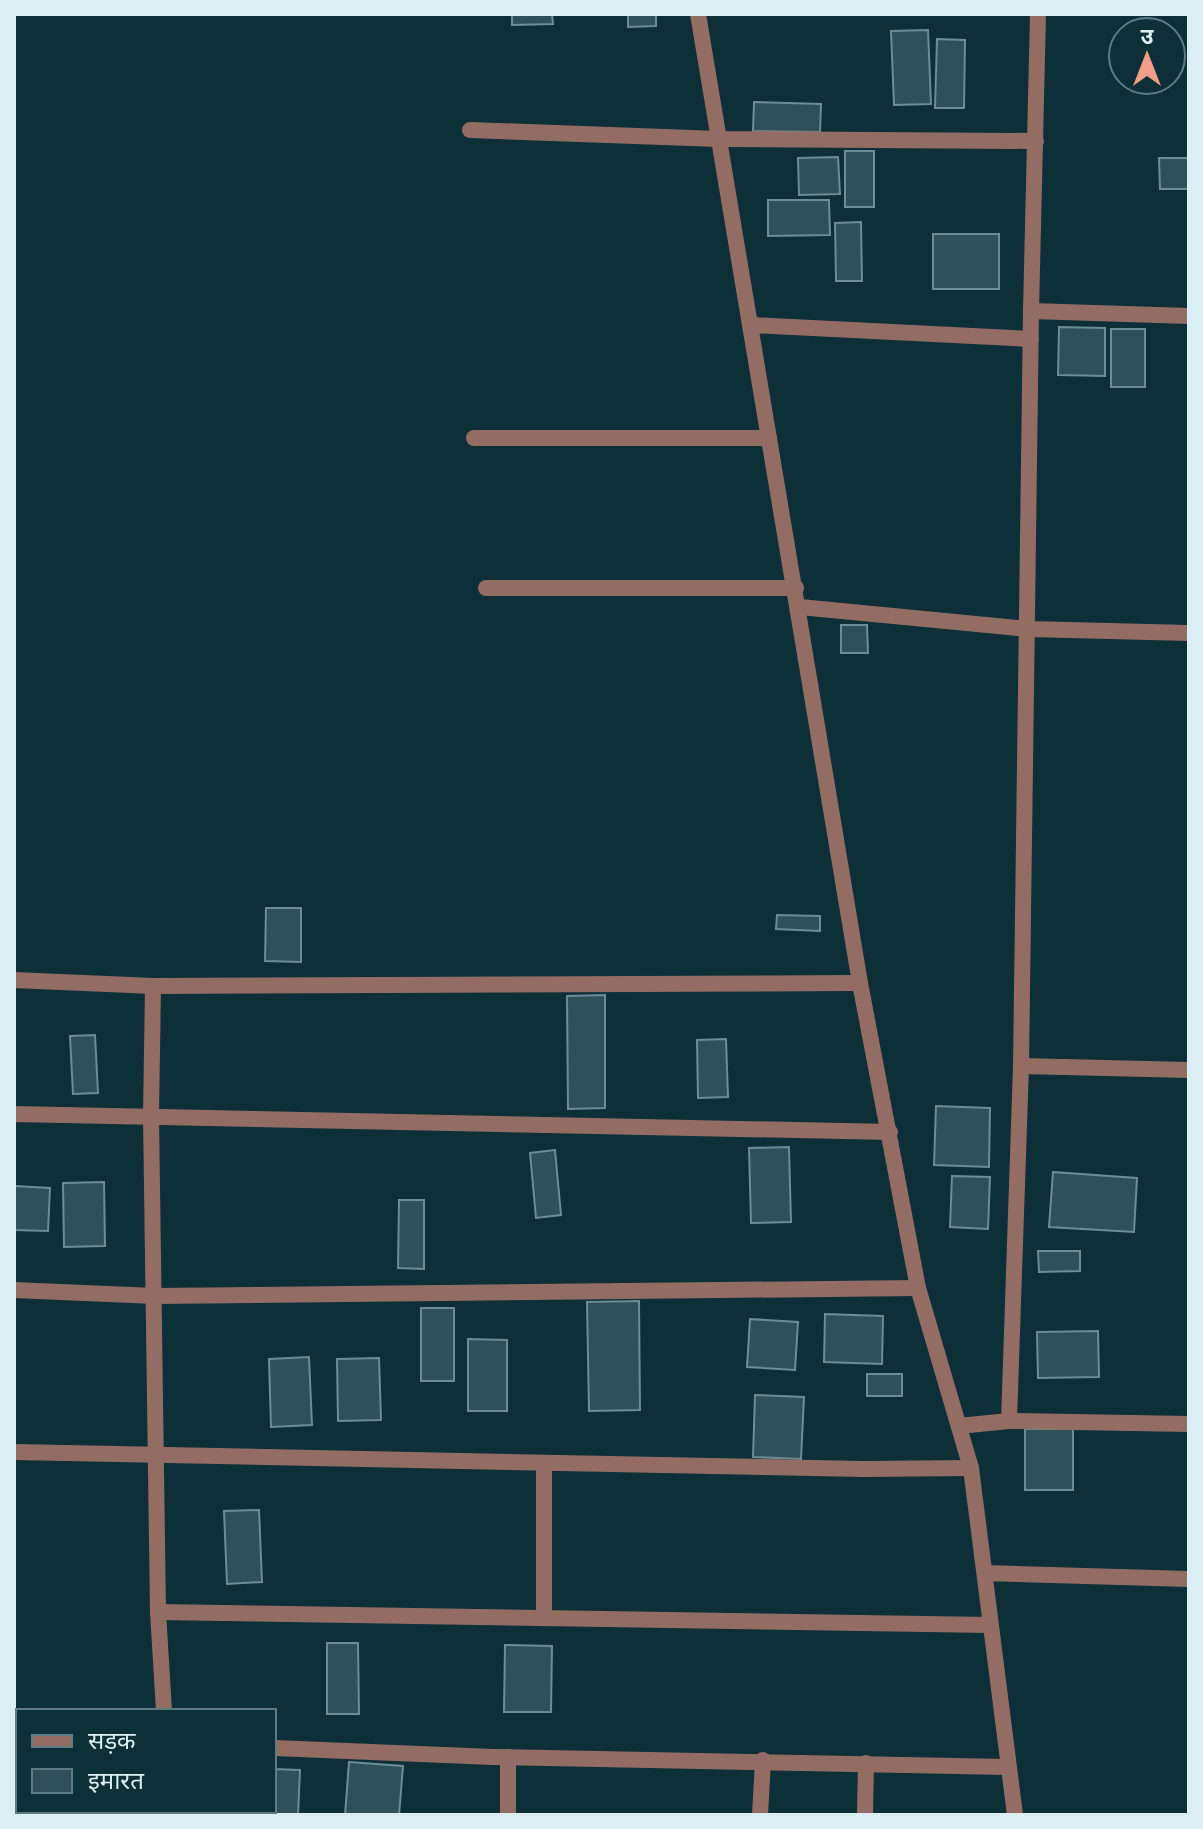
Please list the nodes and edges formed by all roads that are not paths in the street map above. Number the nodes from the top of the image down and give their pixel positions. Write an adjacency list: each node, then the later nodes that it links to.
1 (698, 14): 4 (street)
2 (1038, 14): 5 (street)
3 (470, 130): 4 (street)
4 (719, 139): 5 (street); 8 (street)
5 (1036, 141): 6 (street)
6 (1031, 311): 7 (street); 9 (street)
7 (1189, 316)
8 (751, 325): 9 (street); 11 (street)
9 (1031, 339): 15 (street)
10 (474, 438): 11 (street)
11 (769, 438): 13 (street)
12 (486, 588): 13 (street)
13 (796, 588): 14 (street)
14 (800, 607): 15 (street); 18 (street)
15 (1029, 629): 16 (street); 20 (street)
16 (1189, 633)
17 (14, 980): 19 (street)
18 (860, 983): 19 (street); 24 (street)
19 (153, 986): 23 (street)
20 (1021, 1066): 21 (street); 28 (street)
21 (1189, 1070)
22 (14, 1114): 23 (street)
23 (151, 1116): 24 (street); 27 (street)
24 (890, 1132): 25 (street)
25 (918, 1288): 27 (street); 30 (street)
26 (14, 1290): 27 (street)
27 (155, 1296): 32 (street)
28 (1009, 1421): 29 (street); 30 (street)
29 (1189, 1424)
30 (959, 1426): 34 (street)
31 (14, 1452): 32 (street)
32 (158, 1457): 33 (street); 37 (street)
33 (544, 1463): 34 (street); 38 (street)
34 (971, 1468): 35 (street)
35 (986, 1573): 36 (street); 39 (street)
36 (1189, 1579)
37 (158, 1612): 38 (street); 40 (street)
38 (544, 1618): 39 (street)
39 (990, 1625): 45 (street)
40 (164, 1709)
41 (276, 1748): 42 (street)
42 (508, 1757): 43 (street); 46 (street)
43 (763, 1760): 44 (street); 47 (street)
44 (866, 1763): 45 (street); 48 (street)
45 (1007, 1767): 49 (street)
46 (508, 1815)
47 (760, 1815)
48 (865, 1815)
49 (1015, 1815)

